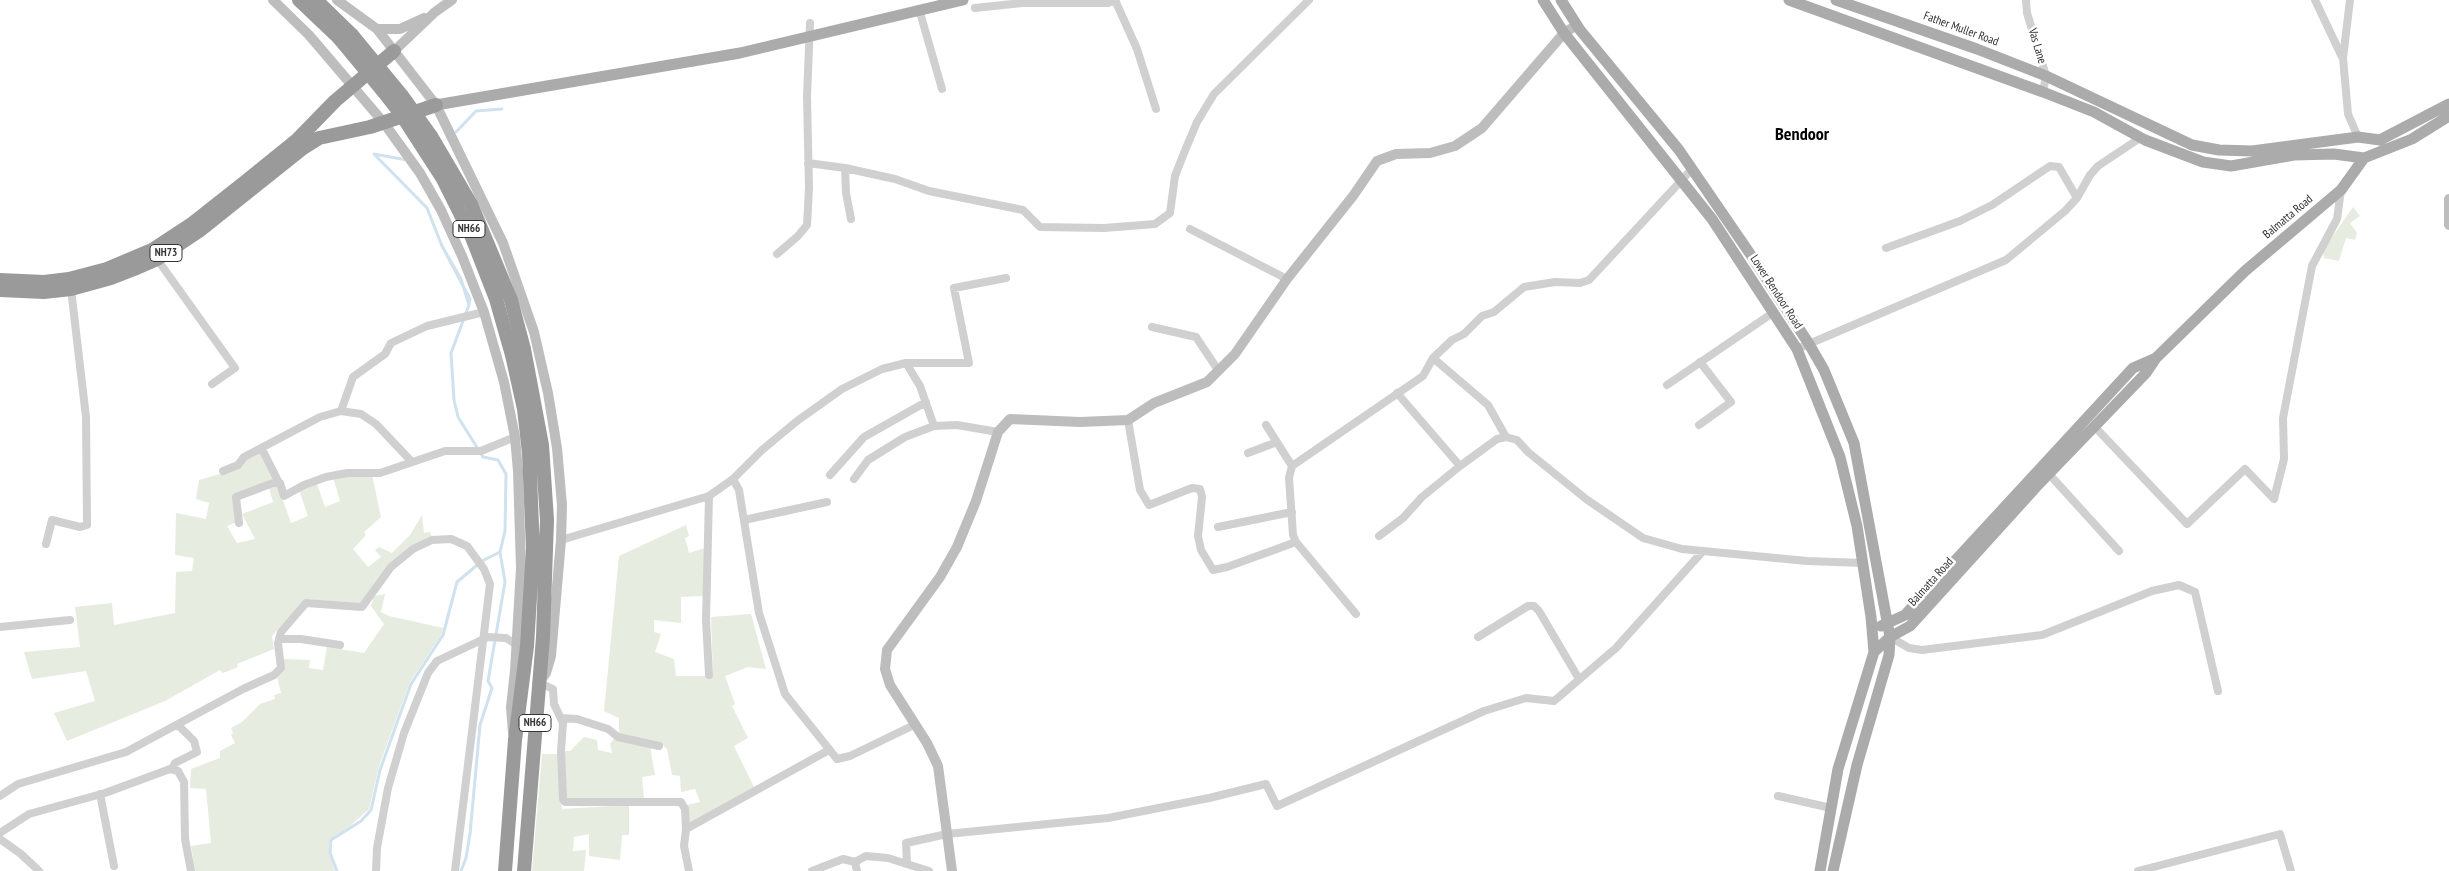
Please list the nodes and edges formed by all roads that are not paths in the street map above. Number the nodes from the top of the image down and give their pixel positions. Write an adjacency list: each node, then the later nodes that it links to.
1 (273, 0): 28 (street)
2 (299, 0): 23 (highway, NH66)
3 (316, 0): 23 (highway, NH66)
4 (337, 0): 21 (street)
5 (452, 0): 18 (street)
6 (963, 0): 17 (main road)
7 (1115, 0): 16 (street); 33 (street)
8 (1309, 0): 40 (street)
9 (1543, 0): 22 (main road, Lower Bendoor Road)
10 (1561, 0): 20 (main road)
11 (1789, 0): 30 (main road)
12 (1836, 0): 27 (main road, Father Muller Road)
13 (2026, 0): 27 (street, Vas Lane)
14 (2315, 0): 26 (street)
15 (2350, 0): 26 (street)
16 (974, 8)
17 (918, 9): 24 (main road); 29 (street)
18 (436, 12): 21 (street); 25 (street)
19 (810, 23): 24 (street)
20 (1577, 25): 22 (street); 41 (main road)
21 (377, 29): 25 (street)
22 (1564, 33): 42 (main road, Lower Bendoor Road); 53 (street)
23 (345, 37): 62 (highway, NH66, bridge)
24 (810, 37): 32 (main road); 39 (street)
25 (394, 51): 28 (highway, NH73); 32 (street)
26 (2343, 58): 36 (street)
27 (2046, 76): 30 (street, Vas Lane); 36 (main road, Father Muller Road)
28 (352, 87): 35 (street); 54 (highway, NH73)
29 (942, 89)
30 (2043, 92): 37 (main road)
31 (2449, 104): 36 (main road, Father Muller Road)
32 (436, 105): 35 (highway, NH73); 100 (street)
33 (1156, 108)
34 (2448, 119): 38 (main road)
35 (384, 124): 51 (highway, NH73); 57 (street)
36 (2355, 137): 38 (main road)
37 (2140, 138): 38 (main road); 44 (street)
38 (2364, 158): 43 (main road, Balmatta Road)
39 (808, 163): 40 (street); 50 (street)
40 (845, 168): 46 (street)
41 (1692, 169): 42 (street); 60 (main road)
42 (1681, 180): 58 (main road, Lower Bendoor Road); 63 (street)
43 (2341, 190): 64 (main road, Balmatta Road); 77 (street)
44 (2077, 198): 49 (street); 60 (street)
45 (2449, 199): 47 (street)
46 (851, 219)
47 (2449, 225)
48 (1190, 229): 53 (street)
49 (1886, 248)
50 (777, 254)
51 (157, 259): 55 (highway, NH73); 68 (street)
52 (1006, 278): 66 (street)
53 (1287, 279): 67 (street)
54 (0, 280)
55 (71, 289): 56 (highway, NH73); 102 (street)
56 (0, 290)
57 (484, 312): 72 (street); 79 (street)
58 (1774, 312): 61 (main road, Lower Bendoor Road); 65 (street)
59 (1152, 327): 67 (street)
60 (1809, 344): 61 (street); 108 (main road)
61 (1797, 349): 105 (main road, Lower Bendoor Road)
62 (518, 352): 120 (highway, NH66); 125 (highway, NH66)
63 (1433, 358): 70 (street); 80 (street)
64 (2156, 358): 77 (main road, Balmatta Road); 108 (main road, Balmatta Road)
65 (1700, 362): 69 (street); 75 (street)
66 (906, 363): 71 (street); 90 (street)
67 (1218, 370): 73 (street)
68 (212, 384)
69 (1667, 385)
70 (1397, 393): 85 (street); 86 (street)
71 (926, 402): 76 (street); 89 (street)
72 (341, 411): 82 (street); 84 (street)
73 (1128, 420): 78 (street); 101 (street)
74 (1266, 425): 81 (street)
75 (1699, 425)
76 (934, 426): 78 (street); 91 (street)
77 (2094, 426): 88 (main road, Balmatta Road)
78 (998, 432): 123 (street)
79 (515, 437): 84 (street); 116 (street)
80 (1506, 437): 86 (street); 103 (street)
81 (1277, 442): 83 (street); 85 (street)
82 (260, 448): 87 (street); 92 (street)
83 (1248, 453)
84 (412, 462): 92 (street)
85 (1292, 466): 95 (street)
86 (1460, 466): 99 (street)
87 (224, 471)
88 (2049, 474): 104 (street); 112 (main road, Balmatta Road)
89 (830, 475)
90 (733, 479): 93 (street); 96 (street)
91 (854, 479)
92 (279, 483): 97 (street)
93 (709, 496): 100 (street); 118 (street)
94 (826, 502): 96 (street)
95 (1292, 512): 98 (street); 101 (street)
96 (744, 520): 127 (street)
97 (239, 523)
98 (1218, 526)
99 (1379, 536)
100 (561, 540): 120 (street)
101 (1296, 542): 106 (street)
102 (46, 544)
103 (1703, 551): 105 (street); 119 (street)
104 (2120, 552)
105 (1862, 563): 110 (main road, Lower Bendoor Road)
106 (1356, 614)
107 (70, 620): 109 (street)
108 (1888, 623): 110 (main road, Balmatta Road); 112 (main road)
109 (0, 627)
110 (1872, 628): 117 (main road, Lower Bendoor Road)
111 (1478, 637): 119 (street)
112 (1890, 637): 117 (main road, Balmatta Road); 121 (street); 151 (main road)
113 (279, 639): 114 (street); 115 (street); 124 (street)
114 (482, 641): 116 (street); 142 (street); 143 (street)
115 (340, 645)
116 (517, 645): 125 (street)
117 (1874, 652): 132 (main road, Balmatta Road)
118 (709, 675)
119 (1579, 679): 135 (street)
120 (538, 682): 122 (street); 145 (highway, NH66)
121 (2218, 691)
122 (561, 718): 126 (street); 133 (street)
123 (914, 724): 127 (street); 135 (street)
124 (178, 725): 128 (street); 130 (street)
125 (515, 740): 144 (highway, NH66)
126 (659, 746)
127 (829, 750): 133 (street)
128 (172, 769): 129 (street); 141 (street)
129 (100, 794): 134 (street); 138 (street)
130 (0, 796)
131 (1778, 796): 132 (street)
132 (1831, 808): 150 (main road, Balmatta Road)
133 (686, 829): 146 (street)
134 (0, 833)
135 (947, 834): 137 (street); 149 (street)
136 (0, 839): 140 (street)
137 (907, 863): 139 (street); 148 (street)
138 (114, 866)
139 (854, 868): 147 (street)
140 (39, 871)
141 (191, 871)
142 (376, 871)
143 (455, 871)
144 (505, 871)
145 (524, 871)
146 (689, 871)
147 (812, 871)
148 (929, 871)
149 (952, 871)
150 (1820, 871)
151 (1833, 871)
152 (2138, 871): 153 (street)
153 (2291, 871)

